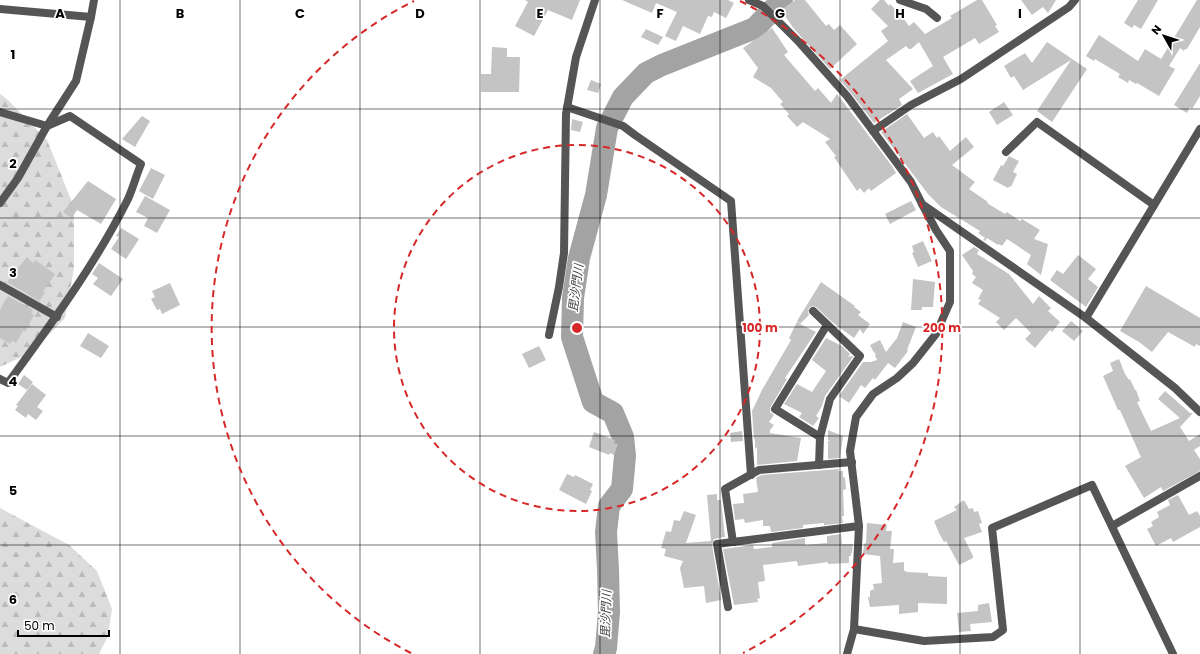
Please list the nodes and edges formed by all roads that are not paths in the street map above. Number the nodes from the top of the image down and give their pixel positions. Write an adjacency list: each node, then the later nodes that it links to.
1 (94, 0): 8 (street)
2 (596, 0): 10 (street)
3 (749, 0): 6 (street)
4 (900, 0): 9 (street)
5 (1075, 0): 14 (street)
6 (765, 3): 14 (street)
7 (0, 9): 8 (street)
8 (91, 17): 12 (street)
9 (937, 18)
10 (567, 107): 24 (street); 30 (street)
11 (0, 112): 12 (street)
12 (47, 126): 16 (street); 21 (street)
13 (1200, 129): 18 (street)
14 (873, 131): 17 (street)
15 (1006, 152): 18 (street)
16 (0, 203)
17 (922, 204): 22 (street); 28 (street)
18 (1154, 205): 22 (street)
19 (0, 285): 21 (street)
20 (813, 311): 23 (street)
21 (56, 317): 25 (street)
22 (1086, 318): 26 (street)
23 (827, 325): 27 (street); 27 (street)
24 (549, 336)
25 (0, 379)
26 (1200, 412)
27 (820, 437): 29 (street)
28 (852, 462): 29 (street); 32 (street)
29 (819, 465): 30 (street)
30 (750, 475): 34 (street)
31 (1200, 476): 33 (street)
32 (859, 526): 34 (street); 36 (street)
33 (1112, 526): 36 (street); 38 (street)
34 (733, 542): 35 (street)
35 (728, 607)
36 (854, 629): 37 (street)
37 (848, 654)
38 (1173, 654)

